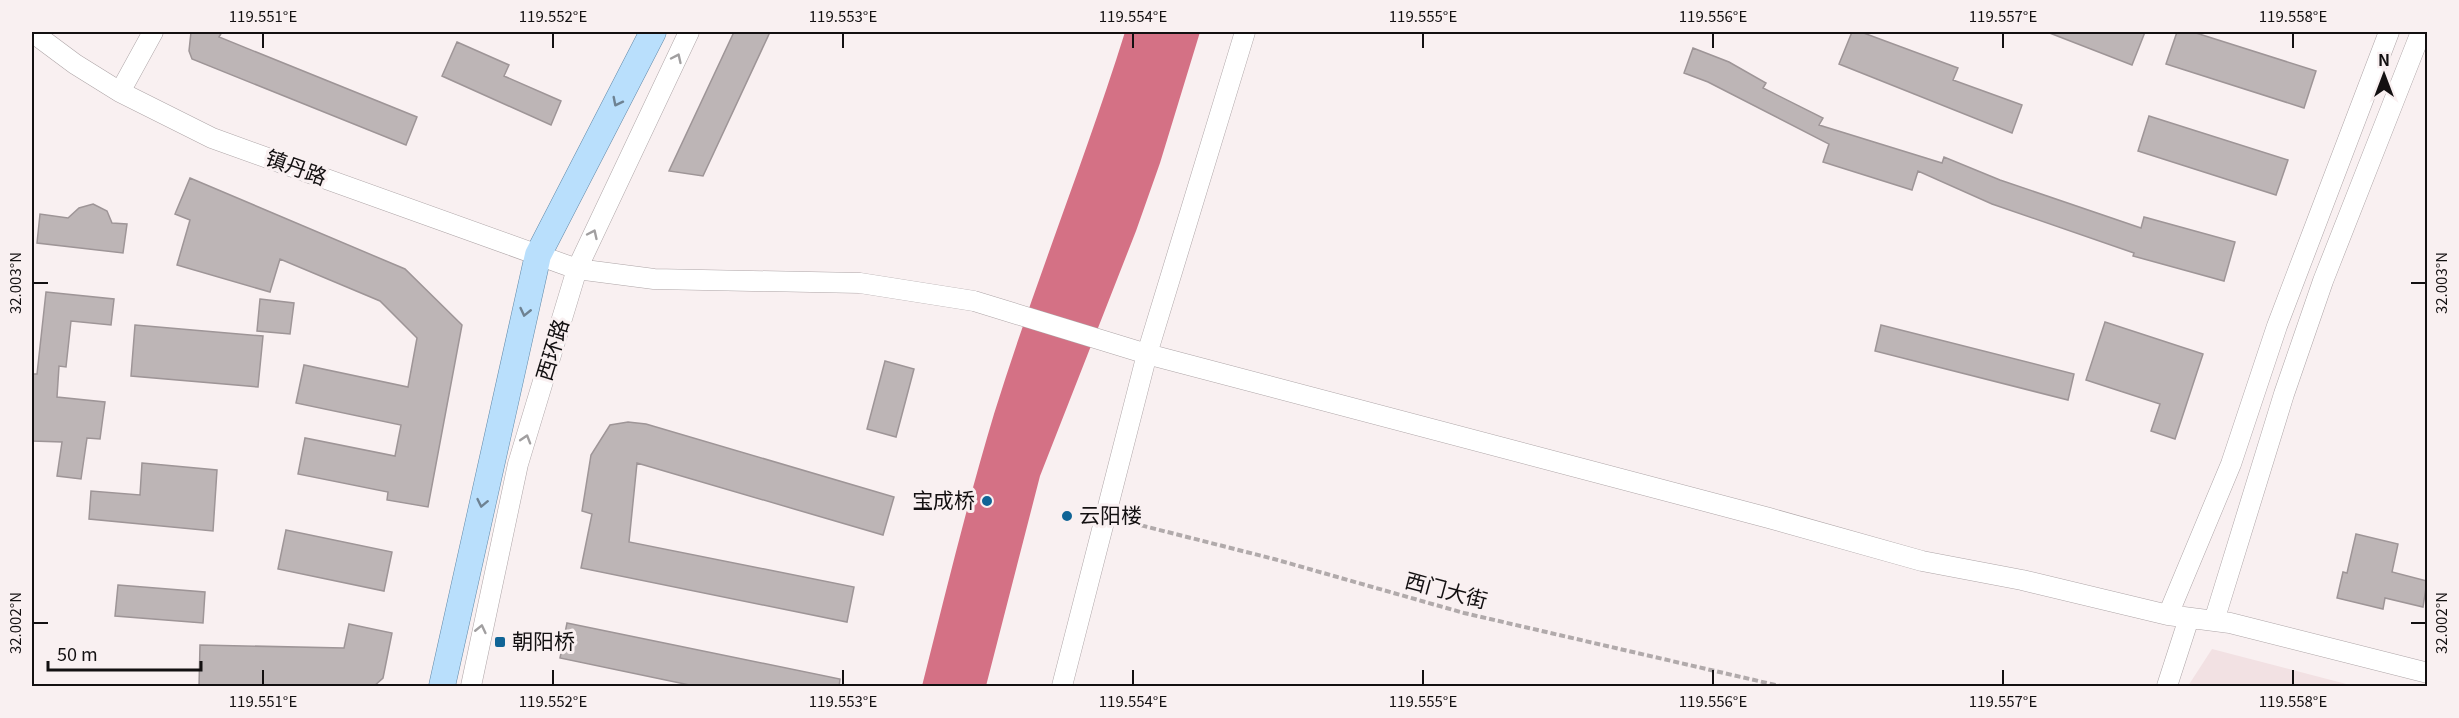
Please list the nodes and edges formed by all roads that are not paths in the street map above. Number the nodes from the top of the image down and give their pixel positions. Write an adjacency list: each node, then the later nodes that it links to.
1 (32, 32): 8 (street, 镇丹路)
2 (153, 32): 8 (street)
3 (653, 32): 9 (main road, 西环路, one-way to 9)
4 (689, 32): 10 (street, 西环路, one-way to 4)
5 (1245, 32): 11 (street)
6 (2389, 32): 12 (street)
7 (2421, 32): 14 (street)
8 (120, 92): 9 (street, 镇丹路)
9 (538, 255): 10 (street, 镇丹路); 16 (main road, 西环路, one-way to 16)
10 (577, 269): 11 (street, 镇丹路); 17 (street, 西环路, one-way to 10)
11 (1147, 354): 12 (street, 镇丹路); 18 (street)
12 (2168, 615): 13 (street, 镇丹路)
13 (2188, 618): 14 (street, 镇丹路); 19 (street)
14 (2214, 621): 15 (street, 镇丹路)
15 (2427, 673)
16 (442, 687)
17 (471, 687)
18 (1062, 687)
19 (2167, 687)

